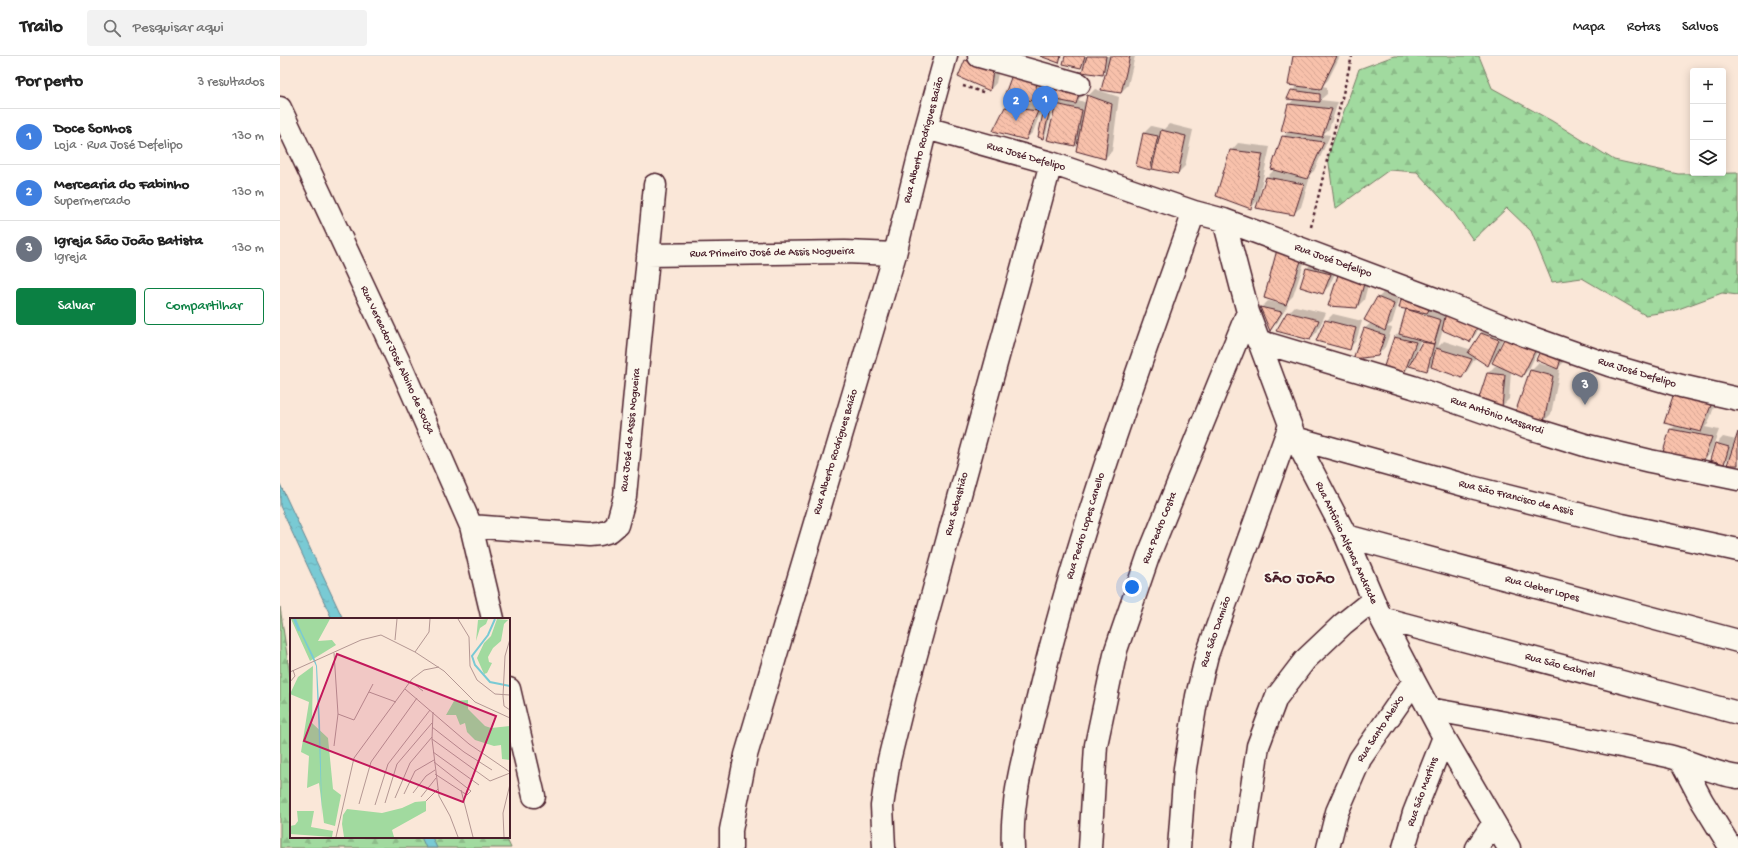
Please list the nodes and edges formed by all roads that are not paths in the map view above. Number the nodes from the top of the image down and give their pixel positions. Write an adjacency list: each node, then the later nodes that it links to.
1 (946, 56): 5 (street, Rua Alberto Rodrigues Baião)
2 (979, 56): 3 (street)
3 (1079, 84)
4 (280, 108): 17 (street, Rua Vereador José Albino de Souza)
5 (926, 128): 6 (street, Rua José Defelipo); 10 (street, Rua Alberto Rodrigues Baião)
6 (1051, 163): 8 (street, Rua José Defelipo); 33 (street, Rua Sebastião)
7 (655, 185): 11 (street, Rua José de Assis Nogueira)
8 (1194, 212): 9 (street, Rua José Defelipo); 34 (street, Rua Pedro Lopes Canello)
9 (1224, 220): 12 (street, Rua Antônio Alfenas Andrade); 14 (street, Rua José Defelipo)
10 (895, 254): 11 (street, Rua Primeiro José de Assis Nogueira); 32 (street, Rua Alberto Rodrigues Baião)
11 (648, 255): 17 (street, Rua José de Assis Nogueira)
12 (1248, 312): 13 (street, Rua Antônio Alfenas Andrade); 35 (street, Rua Pedro Costa)
13 (1258, 341): 15 (street, Rua Antônio Alfenas Andrade); 16 (street, Rua Antônio Massardi)
14 (1738, 399)
15 (1292, 431): 18 (street, Rua Antônio Alfenas Andrade); 19 (street, Rua São Francisco de Assis); 36 (street, Rua São Damião)
16 (1738, 479)
17 (471, 526): 21 (street, Rua Vereador José Albino de Souza)
18 (1346, 536): 20 (street, Rua Antônio Alfenas Andrade); 22 (street, Rua Cleber Lopes)
19 (1738, 550)
20 (1377, 609): 23 (street, Rua Antônio Alfenas Andrade); 26 (street, Rua São Gabriel); 37 (street)
21 (493, 618)
22 (1738, 641)
23 (1414, 681): 25 (street, Rua Antônio Alfenas Andrade); 38 (street, Rua Santo Aleixo)
24 (510, 693): 30 (street)
25 (1428, 709): 27 (street, Rua Antônio Alfenas Andrade); 28 (street)
26 (1738, 714)
27 (1444, 737): 31 (street, Rua Antônio Alfenas Andrade); 39 (street, Rua São Martins)
28 (1680, 759): 29 (street); 42 (street)
29 (1738, 777)
30 (534, 796)
31 (1494, 823): 40 (street); 41 (street, Rua Antônio Alfenas Andrade)
32 (731, 848)
33 (884, 848)
34 (1013, 848)
35 (1090, 848)
36 (1179, 848)
37 (1243, 848)
38 (1328, 848)
39 (1404, 848)
40 (1477, 848)
41 (1509, 848)
42 (1731, 848)

